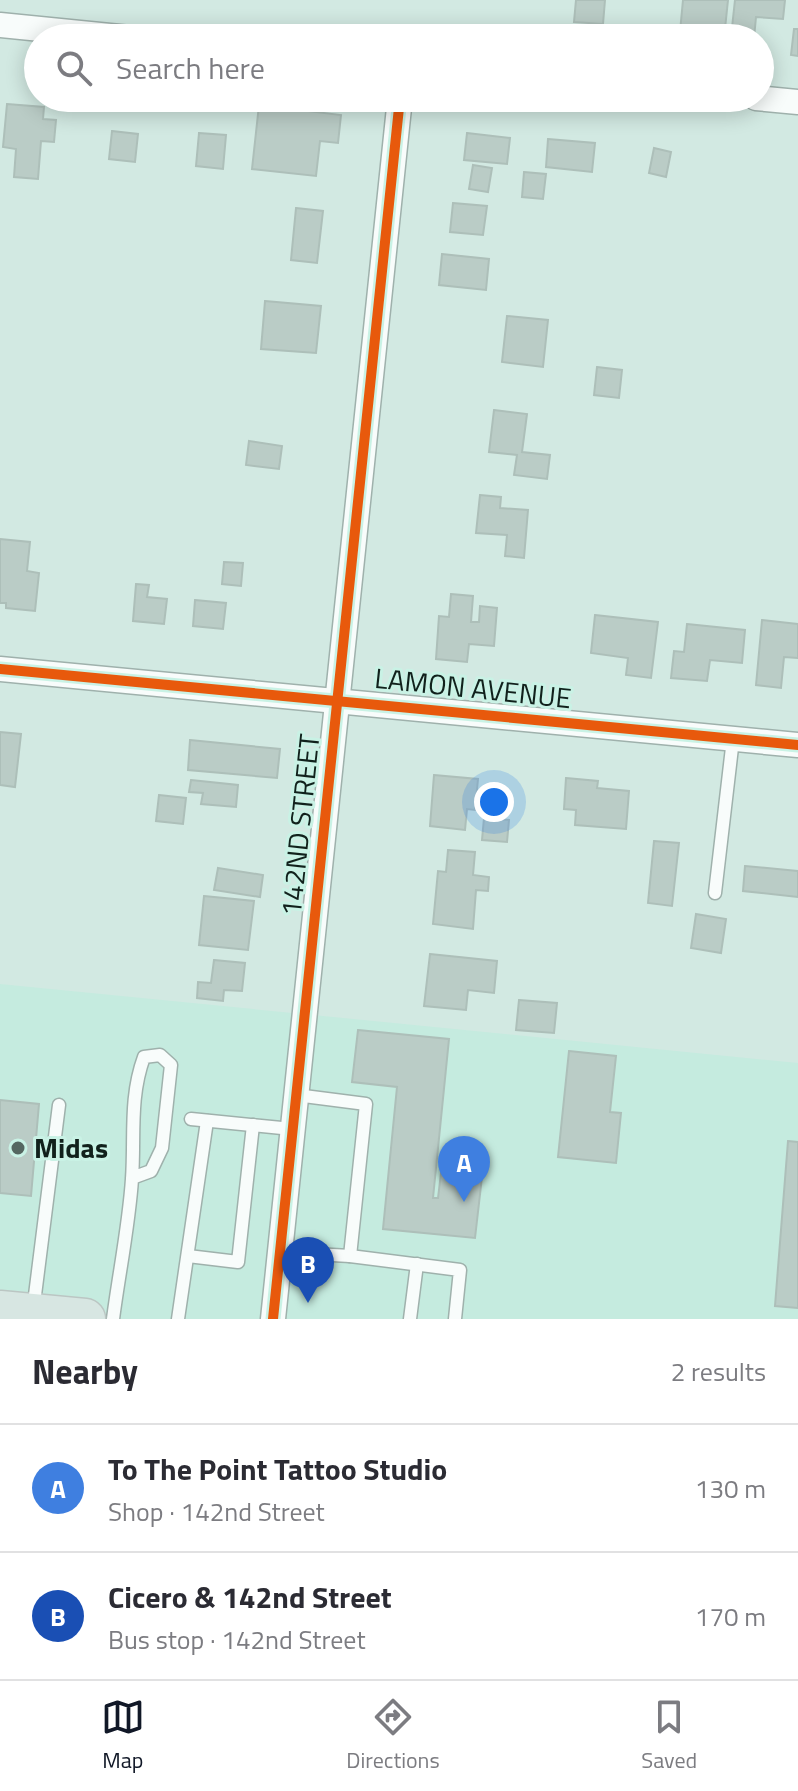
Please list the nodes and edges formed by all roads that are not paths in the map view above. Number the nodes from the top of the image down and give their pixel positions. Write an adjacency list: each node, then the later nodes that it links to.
1 (0, 25): 2 (street)
2 (24, 27)
3 (774, 100): 4 (street)
4 (798, 102)
5 (399, 112): 7 (street, 142ND STREET)
6 (0, 669): 7 (street, LAMON AVENUE)
7 (337, 699): 8 (street, LAMON AVENUE); 11 (street, 142ND STREET)
8 (733, 739): 9 (street, LAMON AVENUE); 10 (lane)
9 (798, 745)
10 (715, 893)
11 (296, 1095): 16 (street, 142ND STREET); 20 (lane)
12 (59, 1105): 22 (lane)
13 (191, 1119): 14 (lane)
14 (207, 1121): 15 (lane); 19 (lane)
15 (253, 1125): 16 (lane); 19 (lane)
16 (292, 1129): 18 (street, 142ND STREET)
17 (132, 1178): 17 (lane); 23 (lane)
18 (280, 1252): 20 (lane); 25 (street, 142ND STREET)
19 (188, 1256): 24 (lane)
20 (350, 1256): 21 (lane)
21 (417, 1264): 26 (lane); 27 (lane)
22 (49, 1316)
23 (113, 1319)
24 (178, 1319)
25 (273, 1319)
26 (410, 1319)
27 (455, 1319)

